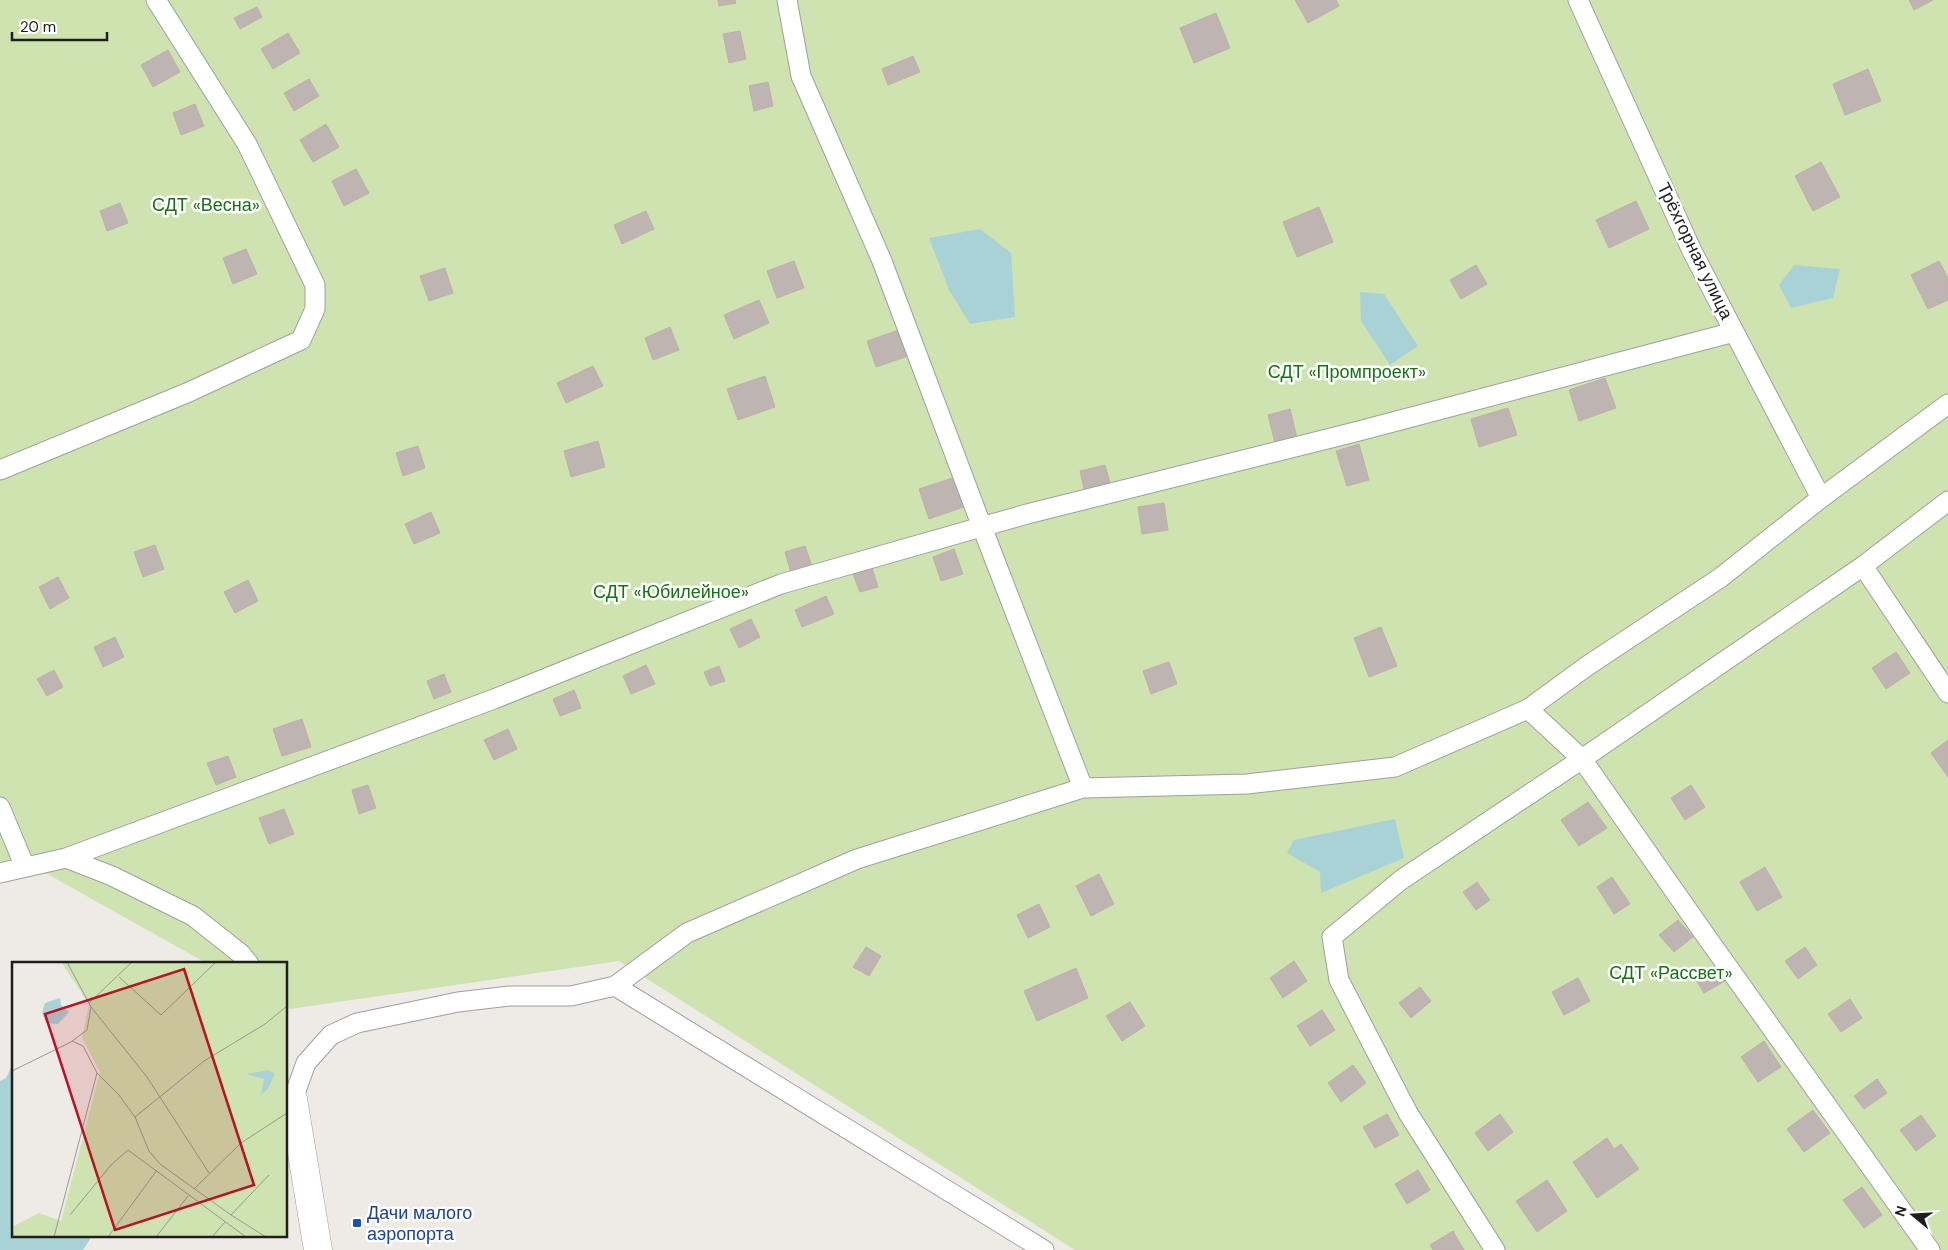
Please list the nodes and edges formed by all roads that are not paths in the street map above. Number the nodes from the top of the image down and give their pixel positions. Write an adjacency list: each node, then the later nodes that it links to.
1 (156, 0): 6 (lane)
2 (786, 0): 9 (lane)
3 (1578, 0): 4 (lane, Трёхгорная улица)
4 (1734, 332): 7 (lane, Трёхгорная улица); 9 (lane)
5 (1948, 404): 7 (lane)
6 (0, 470)
7 (1821, 498): 12 (lane)
8 (1948, 501): 10 (lane)
9 (982, 527): 14 (lane); 16 (lane)
10 (1863, 566): 11 (lane); 13 (lane)
11 (1948, 693)
12 (1528, 709): 13 (lane); 14 (lane)
13 (1582, 759): 25 (lane); 26 (lane)
14 (1083, 788): 20 (lane)
15 (0, 807): 17 (lane)
16 (66, 858): 17 (lane); 19 (lane)
17 (25, 867): 18 (lane)
18 (0, 873)
19 (247, 962)
20 (615, 986): 22 (lane); 24 (lane)
21 (288, 1080): 22 (lane)
22 (293, 1099): 23 (street)
23 (318, 1250)
24 (1044, 1250)
25 (1496, 1250)
26 (1930, 1250)

